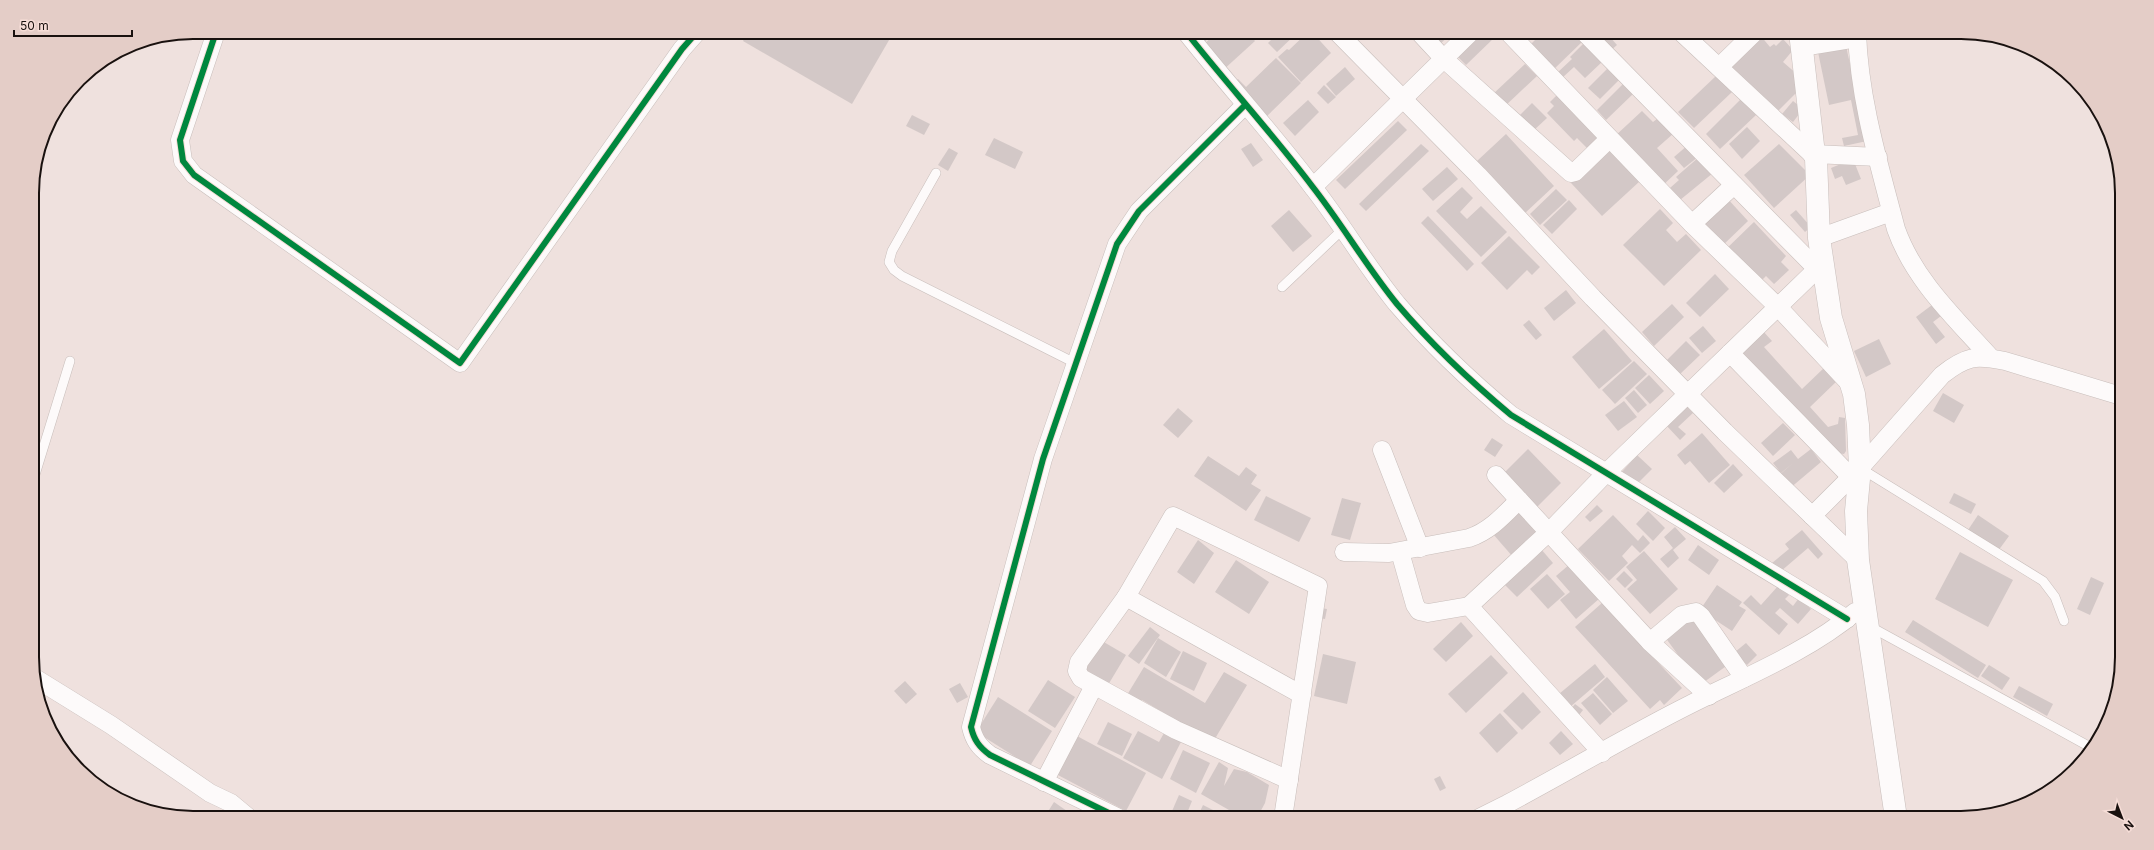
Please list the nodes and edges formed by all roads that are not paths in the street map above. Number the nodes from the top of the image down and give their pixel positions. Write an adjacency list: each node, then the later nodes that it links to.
1 (214, 39): 2 (street)
2 (691, 39)
3 (1192, 39): 17 (street)
4 (1344, 39): 16 (street)
5 (1425, 39): 14 (street)
6 (1464, 39): 14 (street)
7 (1515, 39): 18 (street)
8 (1591, 39): 22 (street)
9 (1688, 39): 15 (street)
10 (1748, 39): 15 (street)
11 (1812, 39): 13 (street)
12 (1857, 39): 20 (street)
13 (1801, 40): 19 (main road)
14 (1444, 59): 16 (street); 18 (street)
15 (1719, 68): 19 (street)
16 (1403, 99): 23 (street); 36 (street)
17 (1245, 105): 23 (street); 34 (street)
18 (1609, 139): 25 (street)
19 (1815, 156): 20 (street); 27 (main road)
20 (1878, 157): 24 (street)
21 (936, 173): 34 (lane)
22 (1734, 185): 25 (street); 28 (street)
23 (1313, 187): 26 (street)
24 (1891, 212): 27 (street); 32 (street)
25 (1692, 224): 30 (street)
26 (1342, 230): 29 (lane); 41 (street)
27 (1819, 238): 28 (main road)
28 (1821, 270): 30 (street); 35 (main road)
29 (1282, 286)
30 (1778, 307): 31 (street); 35 (street)
31 (1730, 353): 36 (street); 40 (street)
32 (1991, 358): 37 (street); 40 (street)
33 (70, 361): 39 (lane)
34 (1075, 363): 63 (street)
35 (1851, 385): 40 (main road)
36 (1687, 394): 41 (street); 44 (street)
37 (2115, 394)
38 (1382, 450): 46 (street)
39 (39, 462)
40 (1855, 472): 44 (street); 49 (main road); 52 (lane)
41 (1606, 473): 45 (street); 53 (street)
42 (1496, 475): 43 (street)
43 (1519, 500): 45 (street); 46 (street)
44 (1812, 516): 49 (street)
45 (1550, 532): 51 (street); 54 (street)
46 (1420, 548): 48 (street)
47 (1344, 552): 48 (street)
48 (1400, 552): 51 (street)
49 (1858, 560): 53 (main road)
50 (1126, 597): 57 (street); 58 (street); 58 (street)
51 (1469, 606): 61 (street)
52 (2064, 621)
53 (1857, 622): 55 (street); 60 (lane); 68 (main road)
54 (1650, 642): 55 (street); 59 (street)
55 (1744, 678): 59 (street)
56 (41, 682): 64 (street)
57 (1094, 686): 62 (street); 63 (street)
58 (1302, 696): 62 (street)
59 (1709, 696): 61 (street)
60 (2087, 745)
61 (1602, 753): 67 (street)
62 (1289, 780): 66 (street)
63 (1044, 782): 65 (street)
64 (241, 811)
65 (1104, 811)
66 (1284, 811)
67 (1492, 811)
68 (1895, 811)

